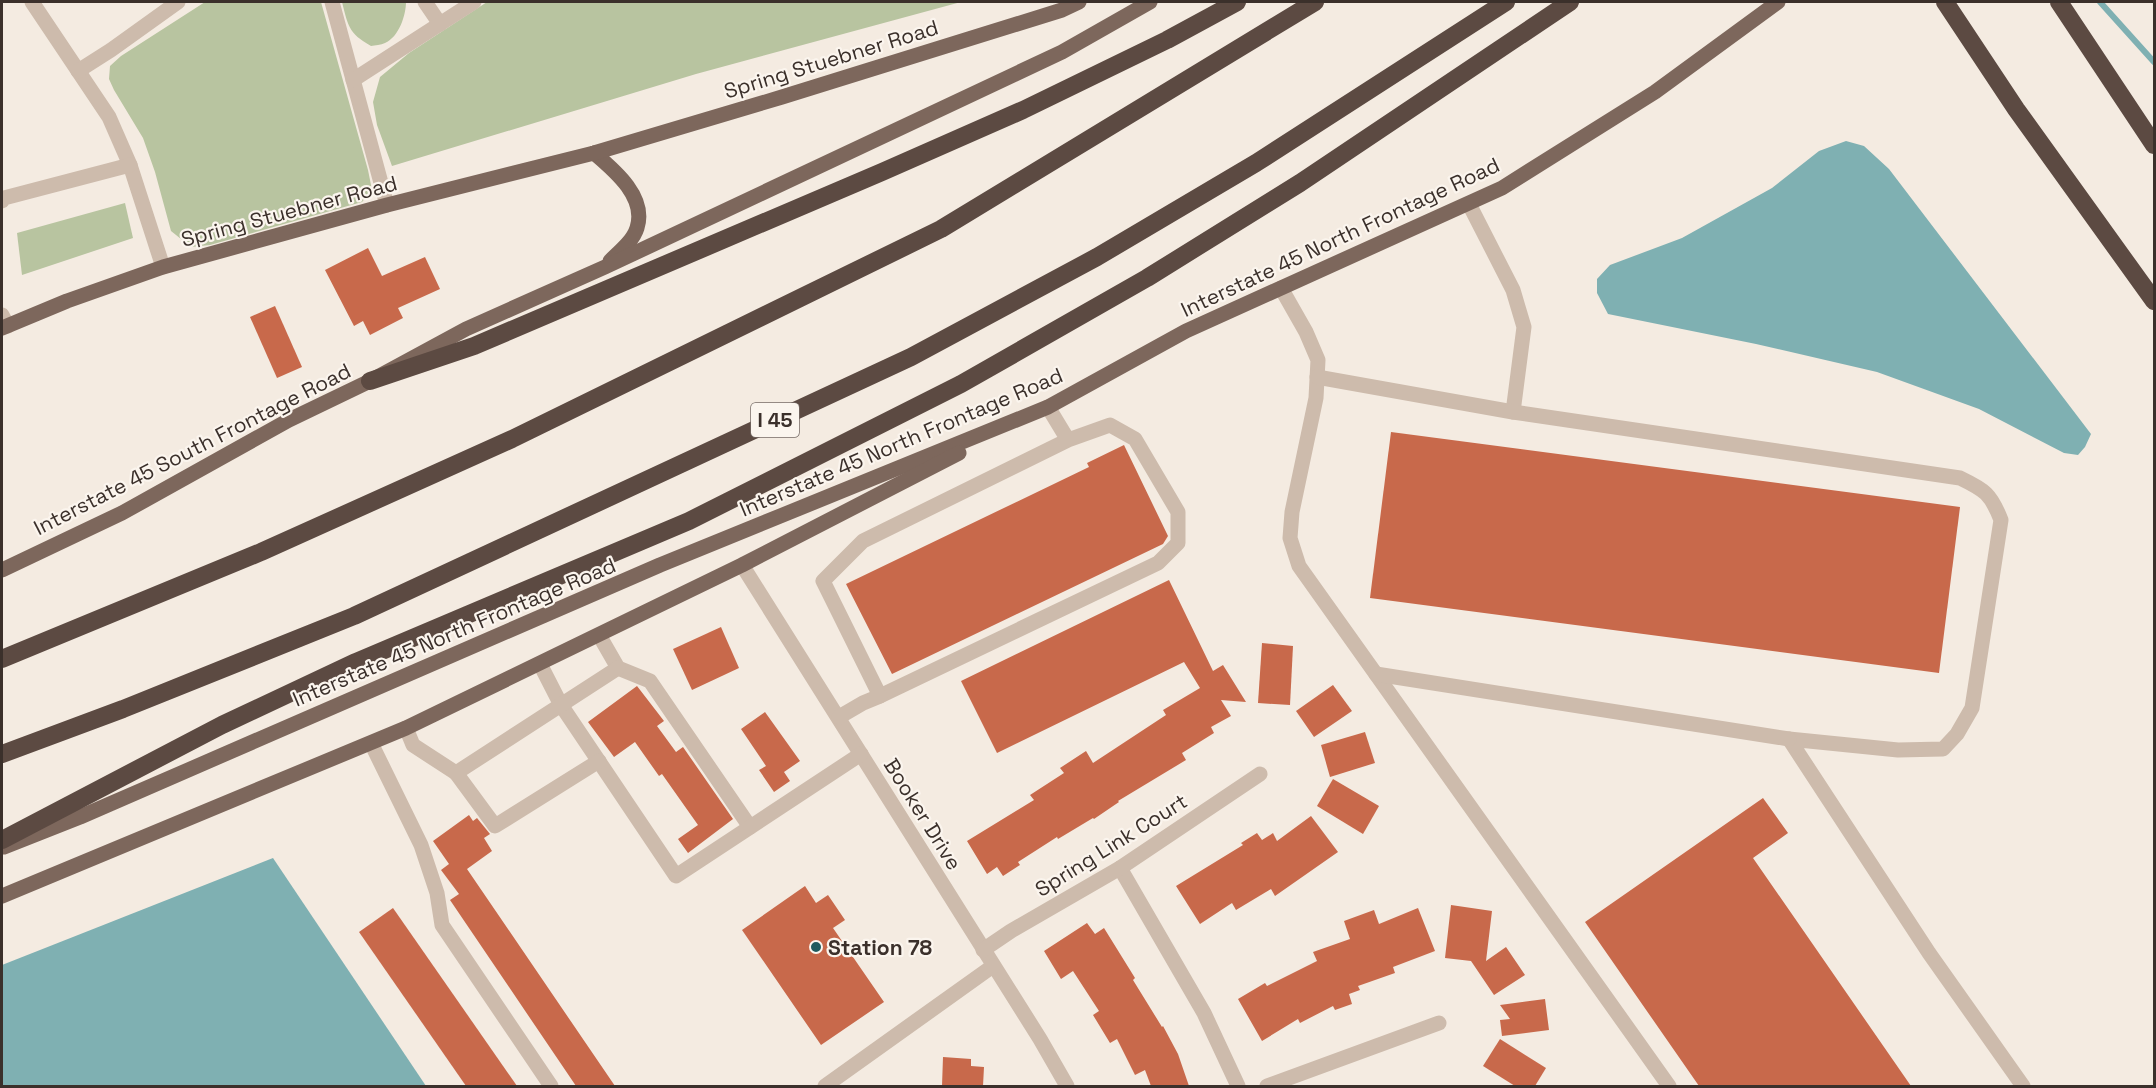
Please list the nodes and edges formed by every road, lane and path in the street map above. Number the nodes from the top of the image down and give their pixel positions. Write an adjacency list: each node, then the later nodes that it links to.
1 (32, 2): 16 (street)
2 (178, 2): 16 (street)
3 (332, 2): 17 (street)
4 (425, 2): 15 (street)
5 (474, 2): 15 (street)
6 (1079, 2): 19 (main road, Spring Stuebner Road)
7 (1150, 2): 25 (main road)
8 (1237, 2): 30 (highway)
9 (1316, 2): 37 (highway)
10 (1506, 2): 47 (highway, I 45)
11 (1570, 2): 53 (highway)
12 (1778, 2): 22 (main road, Interstate 45 North Frontage Road)
13 (1945, 2): 27 (highway)
14 (2059, 2): 18 (highway)
15 (440, 24): 17 (street)
16 (78, 71): 20 (street)
17 (353, 80): 23 (street)
18 (2154, 145)
19 (594, 153): 23 (main road, Spring Stuebner Road); 25 (main road)
20 (130, 165): 21 (street); 24 (street)
21 (2, 201)
22 (1468, 204): 26 (main road, Interstate 45 North Frontage Road); 32 (street)
23 (387, 205): 24 (main road, Spring Stuebner Road)
24 (163, 267): 28 (main road, Spring Stuebner Road)
25 (604, 267): 30 (main road)
26 (1281, 288): 29 (street); 31 (main road, Interstate 45 North Frontage Road)
27 (2154, 301)
28 (4, 323)
29 (1317, 377): 32 (street); 40 (street)
30 (370, 381): 35 (main road, Interstate 45 South Frontage Road)
31 (1048, 407): 33 (street); 34 (main road); 54 (main road, Interstate 45 North Frontage Road)
32 (1513, 412): 45 (street)
33 (1068, 440): 41 (street); 41 (street)
34 (742, 565): 36 (main road); 43 (street, Booker Drive)
35 (2, 570)
36 (599, 636): 38 (main road); 39 (street)
37 (2, 659)
38 (540, 664): 42 (street); 44 (main road)
39 (618, 668): 42 (street); 52 (street)
40 (1376, 674): 45 (street); 65 (street)
41 (880, 696): 43 (street)
42 (561, 705): 49 (street); 50 (street)
43 (839, 717): 48 (street, Booker Drive)
44 (406, 728): 46 (main road); 50 (street)
45 (1789, 739): 66 (street)
46 (370, 743): 56 (main road); 60 (street)
47 (2, 754)
48 (861, 754): 52 (street); 57 (street, Booker Drive)
49 (599, 761): 50 (street); 52 (street)
50 (456, 773)
51 (1260, 774): 55 (street, Spring Link Court)
52 (750, 827)
53 (2, 840)
54 (2, 848)
55 (1120, 868): 57 (street, Spring Link Court); 63 (street)
56 (2, 896)
57 (983, 950): 58 (street, Booker Drive)
58 (993, 966): 61 (street); 62 (street, Booker Drive)
59 (1439, 1023): 64 (street)
60 (551, 1086)
61 (825, 1086)
62 (1066, 1086)
63 (1238, 1086)
64 (1267, 1086)
65 (1669, 1086)
66 (2023, 1086)

